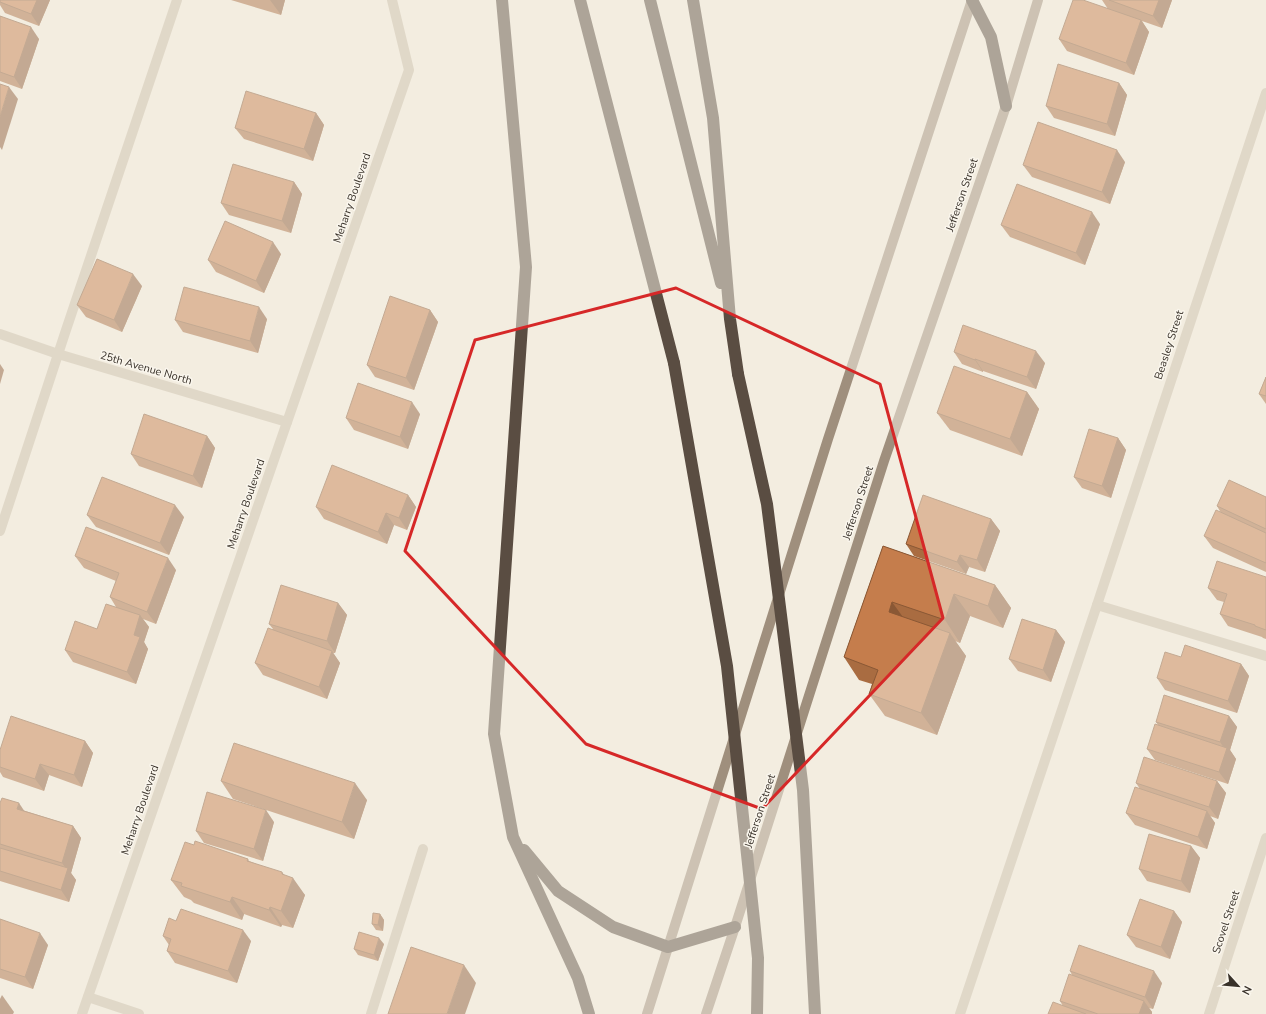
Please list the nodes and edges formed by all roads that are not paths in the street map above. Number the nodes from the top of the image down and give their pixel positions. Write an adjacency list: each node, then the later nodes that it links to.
1 (177, 0): 13 (street)
2 (392, 0): 14 (street, Meharry Boulevard)
3 (502, 0): 18 (highway)
4 (580, 0): 30 (highway, bridge)
5 (650, 0): 11 (highway)
6 (694, 0): 11 (highway)
7 (972, 0): 10 (highway); 22 (main road)
8 (1038, 0): 10 (main road, Jefferson Street)
9 (1266, 93): 16 (street, Beasley Street)
10 (1006, 106): 21 (main road, Jefferson Street)
11 (730, 319): 31 (highway, bridge)
12 (0, 334): 13 (street, 25th Avenue North)
13 (58, 354): 14 (street, 25th Avenue North); 15 (street)
14 (287, 422): 23 (street, Meharry Boulevard)
15 (0, 532)
16 (1097, 605): 17 (street); 32 (street, Beasley Street)
17 (1266, 656)
18 (513, 837): 22 (highway); 27 (highway)
19 (1266, 838): 33 (street, Scovel Street)
20 (423, 849): 26 (street)
21 (736, 927): 22 (highway); 29 (main road, Jefferson Street)
22 (668, 947): 28 (main road)
23 (88, 997): 24 (street, Meharry Boulevard); 25 (street)
24 (82, 1014)
25 (139, 1014)
26 (371, 1014)
27 (588, 1014)
28 (647, 1014)
29 (706, 1014)
30 (757, 1014)
31 (815, 1014)
32 (960, 1014)
33 (1209, 1014)

